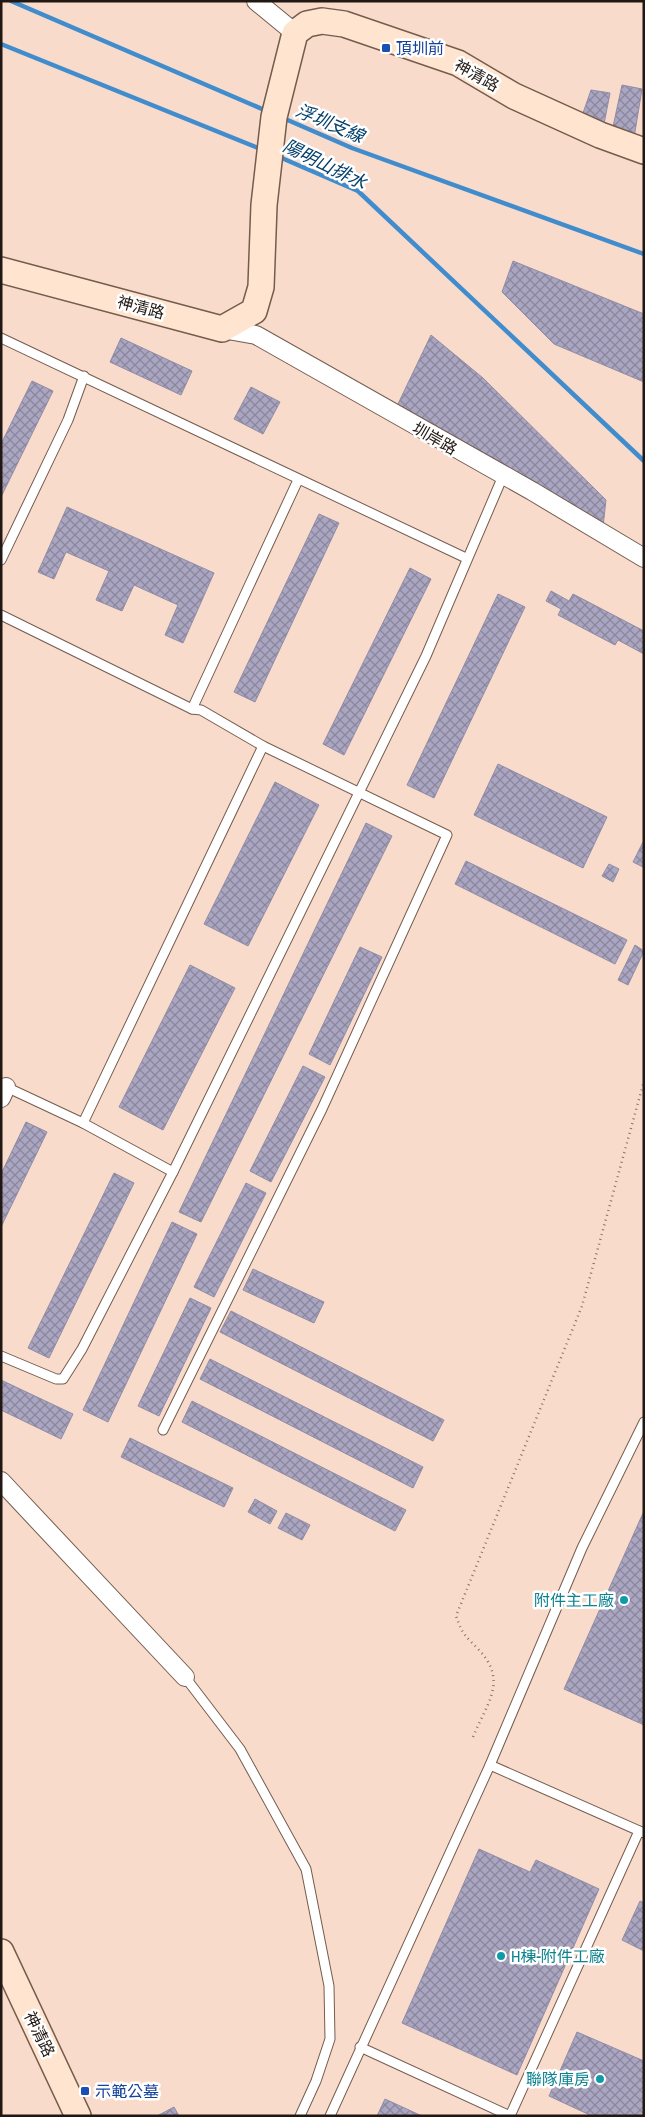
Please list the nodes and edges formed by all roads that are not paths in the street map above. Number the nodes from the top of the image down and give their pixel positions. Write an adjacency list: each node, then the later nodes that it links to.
1 (256, 1): 2 (street)
2 (295, 33): 3 (street, 神清路); 5 (street)
3 (644, 151)
4 (1, 270): 5 (street, 神清路)
5 (222, 329): 8 (street, 圳岸路)
6 (1, 338): 7 (lane)
7 (84, 376): 9 (lane); 12 (lane)
8 (503, 476): 10 (lane); 11 (street, 圳岸路)
9 (298, 480): 10 (lane); 14 (lane)
10 (466, 558): 16 (lane)
11 (644, 558)
12 (1, 560)
13 (1, 615): 14 (lane)
14 (192, 708): 15 (lane)
15 (263, 746): 16 (lane); 18 (lane)
16 (359, 792): 19 (lane); 22 (lane)
17 (3, 1090): 18 (lane)
18 (83, 1123): 19 (lane)
19 (173, 1172): 20 (lane)
20 (1, 1356)
21 (644, 1422): 25 (lane)
22 (163, 1430)
23 (1, 1481): 24 (street)
24 (185, 1677): 30 (lane)
25 (490, 1765): 26 (lane); 28 (lane)
26 (641, 1832): 32 (lane)
27 (1, 1952): 29 (street, 神清路)
28 (360, 2046): 31 (lane); 32 (lane)
29 (78, 2116)
30 (300, 2116)
31 (330, 2116)
32 (510, 2116)

